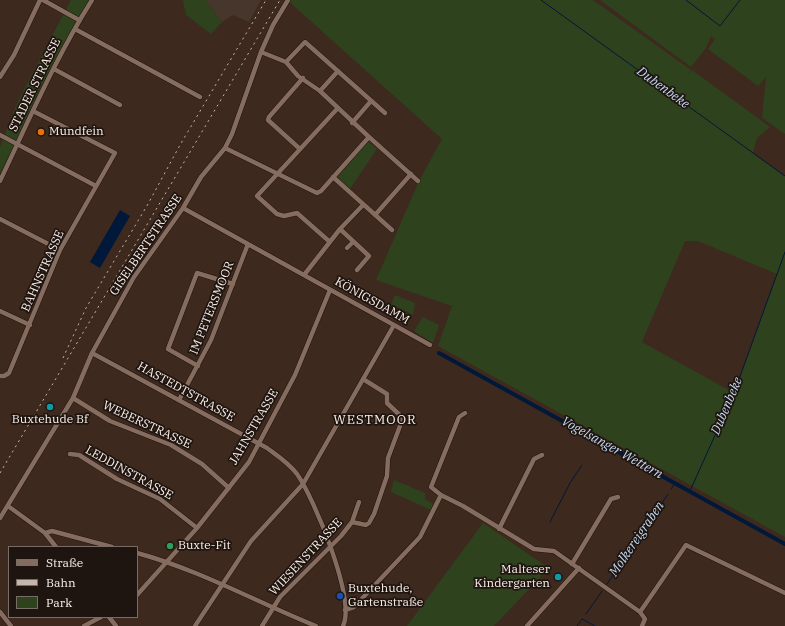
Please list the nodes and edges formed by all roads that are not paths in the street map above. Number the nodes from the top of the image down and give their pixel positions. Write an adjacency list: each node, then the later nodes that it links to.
1 (42, 0): 4 (street); 10 (street)
2 (92, 0): 4 (street, STADER STRASSE)
3 (288, 0): 6 (street, GISELBERTSTRASSE)
4 (79, 20): 5 (street, STADER STRASSE)
5 (75, 29): 8 (street, STADER STRASSE); 13 (street)
6 (261, 52): 7 (street); 23 (street, GISELBERTSTRASSE)
7 (286, 62): 9 (street); 11 (street)
8 (54, 69): 15 (street); 17 (street, STADER STRASSE)
9 (338, 71): 12 (street); 14 (street)
10 (0, 78)
11 (303, 78): 12 (street); 24 (street)
12 (320, 91): 16 (street)
13 (200, 97)
14 (371, 101): 18 (street); 19 (street)
15 (120, 105)
16 (337, 108): 19 (street); 24 (street)
17 (33, 111): 22 (street, STADER STRASSE); 30 (street, BAHNSTRASSE)
18 (385, 113)
19 (352, 123): 21 (street)
20 (0, 135): 22 (street)
21 (369, 138): 26 (street); 27 (street)
22 (18, 144): 28 (street, STADER STRASSE); 30 (street)
23 (225, 148): 25 (street); 32 (street, GISELBERTSTRASSE)
24 (300, 149): 25 (street)
25 (276, 172): 27 (street); 37 (street)
26 (411, 174): 29 (street); 33 (street)
27 (333, 177): 31 (street)
28 (0, 181)
29 (418, 181)
30 (96, 186): 41 (street, BAHNSTRASSE)
31 (363, 205): 33 (street); 35 (street)
32 (183, 208): 39 (street, KÖNIGSDAMM); 50 (street, GISELBERTSTRASSE)
33 (376, 215): 36 (street)
34 (0, 219): 41 (street)
35 (340, 228): 37 (street); 38 (street)
36 (392, 230)
37 (330, 242): 43 (street)
38 (353, 242): 40 (street); 42 (street)
39 (248, 244): 43 (street, KÖNIGSDAMM); 44 (street, IM PETERSMOOR)
40 (347, 248)
41 (60, 250): 47 (street, BAHNSTRASSE)
42 (357, 270)
43 (304, 275): 45 (street, KÖNIGSDAMM)
44 (233, 284): 51 (street, IM PETERSMOOR); 51 (street)
45 (330, 290): 48 (street, KÖNIGSDAMM); 57 (street, JAHNSTRASSE)
46 (0, 311): 47 (street)
47 (30, 325): 52 (street, BAHNSTRASSE)
48 (394, 325): 49 (street, KÖNIGSDAMM); 53 (street)
49 (430, 345)
50 (92, 352): 54 (street, GISELBERTSTRASSE); 55 (street, HASTEDTSTRASSE)
51 (198, 366): 55 (street, IM PETERSMOOR)
52 (2, 376)
53 (363, 379): 60 (street); 67 (street, WIESENSTRASSE)
54 (73, 398): 61 (street, WEBERSTRASSE); 65 (street, GISELBERTSTRASSE)
55 (179, 400): 57 (street, HASTEDTSTRASSE)
56 (465, 413): 62 (street)
57 (258, 443): 60 (street, HASTEDTSTRASSE); 61 (street, JAHNSTRASSE)
58 (70, 454): 68 (street, LEDDINSTRASSE)
59 (542, 455): 69 (street)
60 (303, 484): 73 (street, HASTEDTSTRASSE); 78 (street)
61 (228, 488): 68 (street, JAHNSTRASSE)
62 (441, 495): 69 (street); 82 (street)
63 (618, 497): 76 (street)
64 (359, 502): 67 (street, WIESENSTRASSE)
65 (8, 506): 66 (street, GISELBERTSTRASSE); 70 (street)
66 (0, 518)
67 (352, 522): 73 (street, WIESENSTRASSE)
68 (197, 528): 75 (street, JAHNSTRASSE)
69 (499, 529): 76 (street)
70 (45, 534): 71 (street); 72 (street)
71 (55, 546)
72 (108, 546)
73 (331, 546): 81 (street, WIESENSTRASSE); 82 (street, HASTEDTSTRASSE)
74 (138, 553): 75 (street)
75 (166, 561): 78 (street); 80 (street, JAHNSTRASSE)
76 (572, 564): 77 (street)
77 (579, 568): 84 (street); 92 (street)
78 (223, 584): 81 (street); 88 (street)
79 (785, 593): 84 (street)
80 (138, 594)
81 (273, 609): 89 (street, WIESENSTRASSE); 90 (street)
82 (344, 610): 91 (street, HASTEDTSTRASSE)
83 (0, 612): 86 (street)
84 (640, 612): 93 (street)
85 (99, 618): 87 (street)
86 (11, 626)
87 (84, 626)
88 (195, 626)
89 (262, 626)
90 (316, 626)
91 (343, 626)
92 (528, 626)
93 (642, 626)

